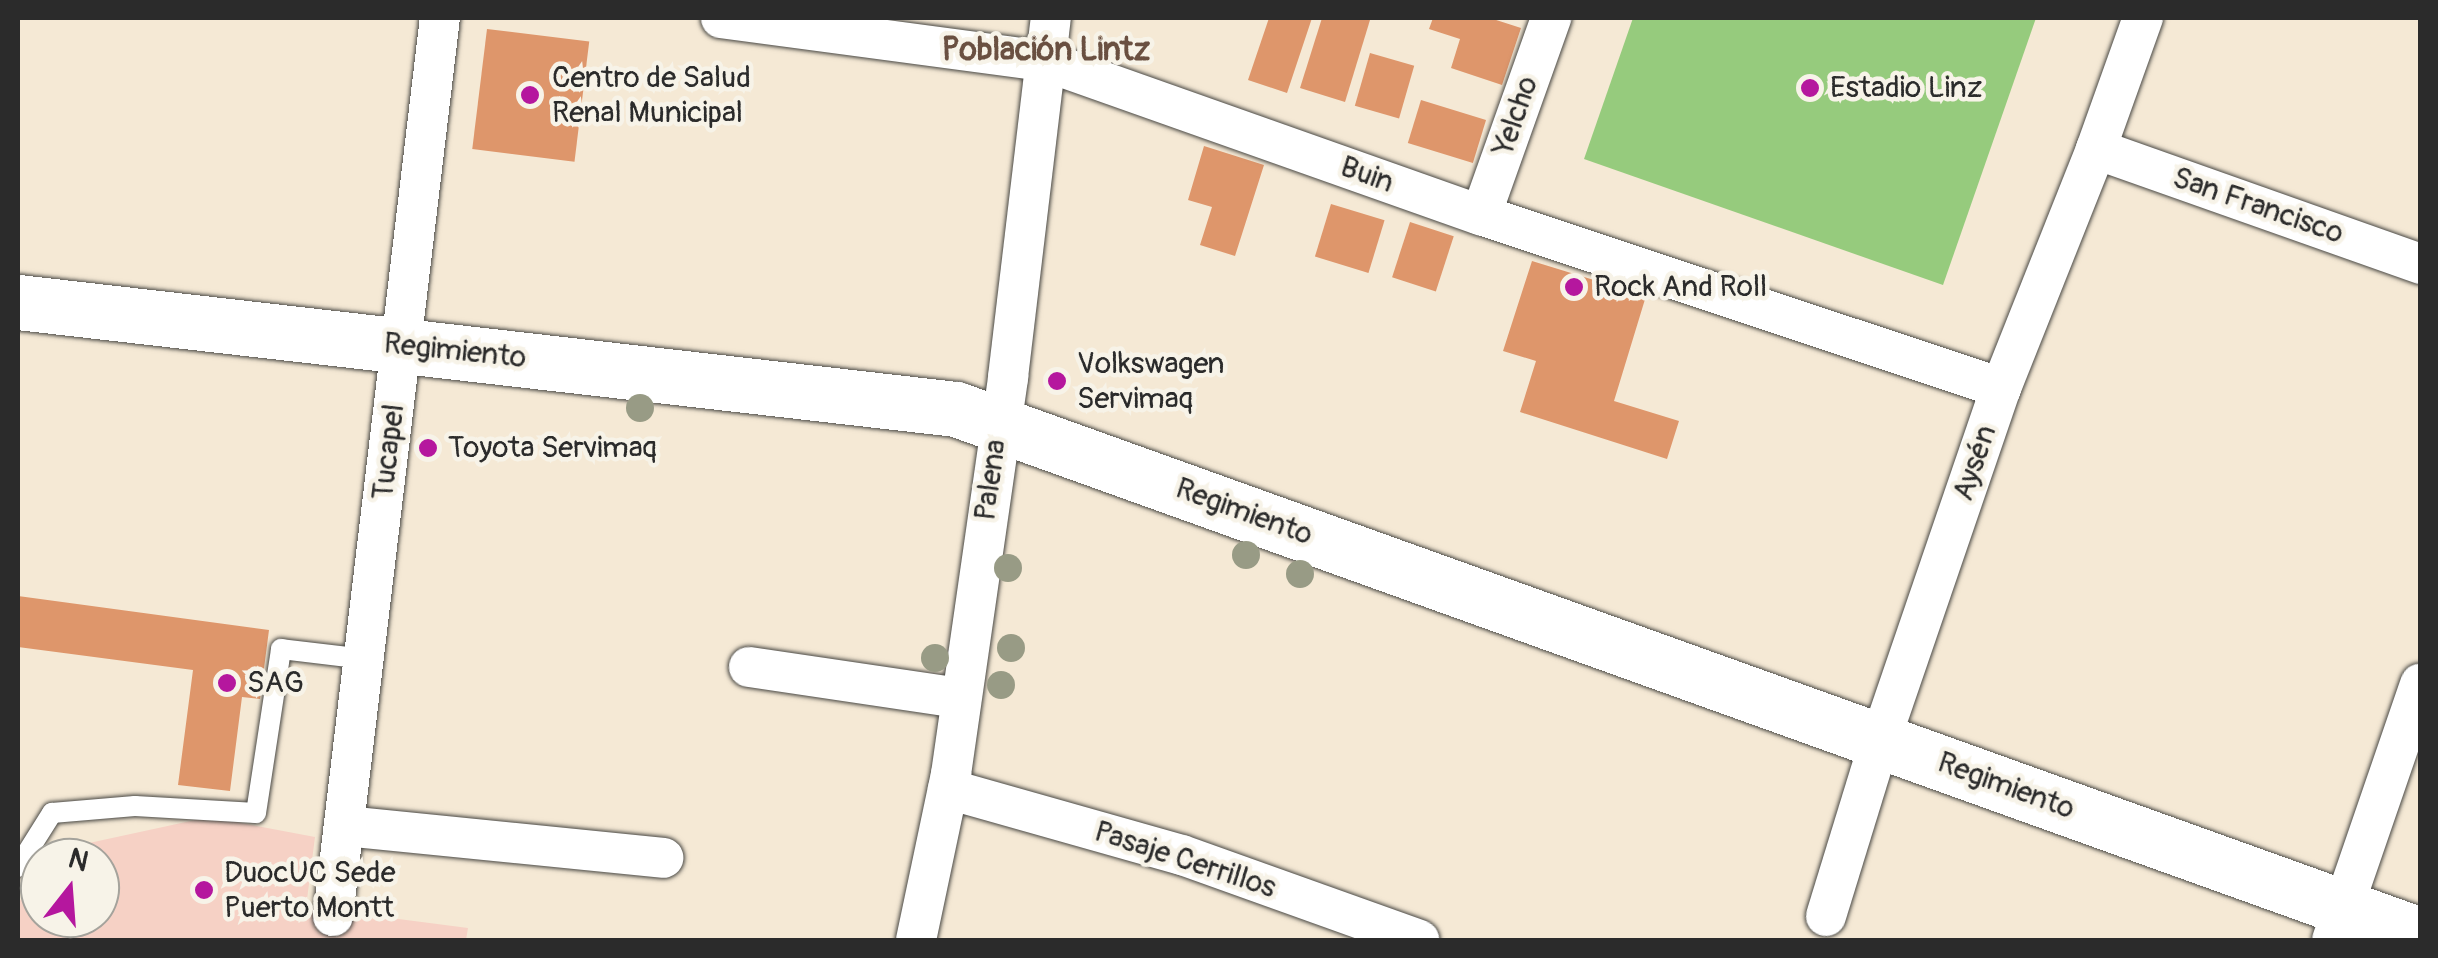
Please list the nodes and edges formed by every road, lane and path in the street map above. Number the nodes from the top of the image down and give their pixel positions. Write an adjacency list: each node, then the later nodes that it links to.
1 (440, 18): 11 (street, Tucapel)
2 (720, 18): 6 (street, Buin)
3 (1050, 18): 6 (street, Palena)
4 (1551, 18): 8 (street, Yelcho)
5 (2142, 18): 7 (street, Aysén)
6 (1045, 61): 8 (street, Buin); 13 (street, Palena)
7 (2096, 149): 9 (street, San Francisco); 12 (street, Aysén)
8 (1481, 216): 12 (street, Buin)
9 (2420, 264)
10 (18, 302): 11 (main road, Regimiento)
11 (402, 344): 13 (main road, Regimiento); 14 (street, Tucapel)
12 (2001, 388): 18 (street, Aysén)
13 (1000, 424): 17 (street, Palena); 18 (main road, Regimiento)
14 (365, 659): 20 (street, Tucapel); 22 (lane)
15 (749, 666): 17 (street)
16 (2420, 684): 24 (street)
17 (959, 698): 19 (street, Palena)
18 (1880, 741): 23 (street, Aysén); 24 (main road, Regimiento)
19 (948, 789): 27 (street, Palena); 28 (street, Pasaje Cerrillos)
20 (346, 826): 21 (street); 25 (street, Tucapel)
21 (663, 858)
22 (18, 868)
23 (1826, 916)
24 (2338, 924): 26 (main road, Regimiento)
25 (332, 928)
26 (2420, 935)
27 (916, 940)
28 (1419, 940)

